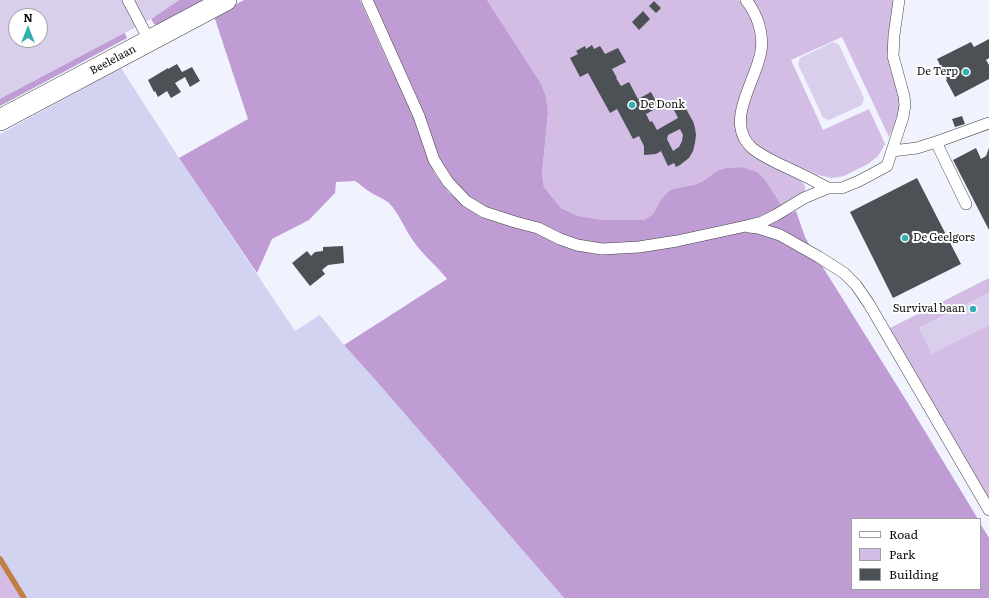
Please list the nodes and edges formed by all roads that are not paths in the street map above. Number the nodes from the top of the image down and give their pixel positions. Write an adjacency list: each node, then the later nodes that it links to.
1 (128, 0): 6 (lane)
2 (226, 0): 6 (street, Beelelaan)
3 (367, 0): 13 (lane)
4 (746, 0): 11 (lane)
5 (899, 0): 10 (lane)
6 (149, 40): 7 (street, Beelelaan)
7 (0, 120)
8 (989, 123): 9 (lane)
9 (936, 142): 10 (lane); 12 (lane)
10 (892, 151): 11 (lane)
11 (828, 188): 13 (lane)
12 (966, 204)
13 (746, 226): 14 (lane)
14 (989, 510)

